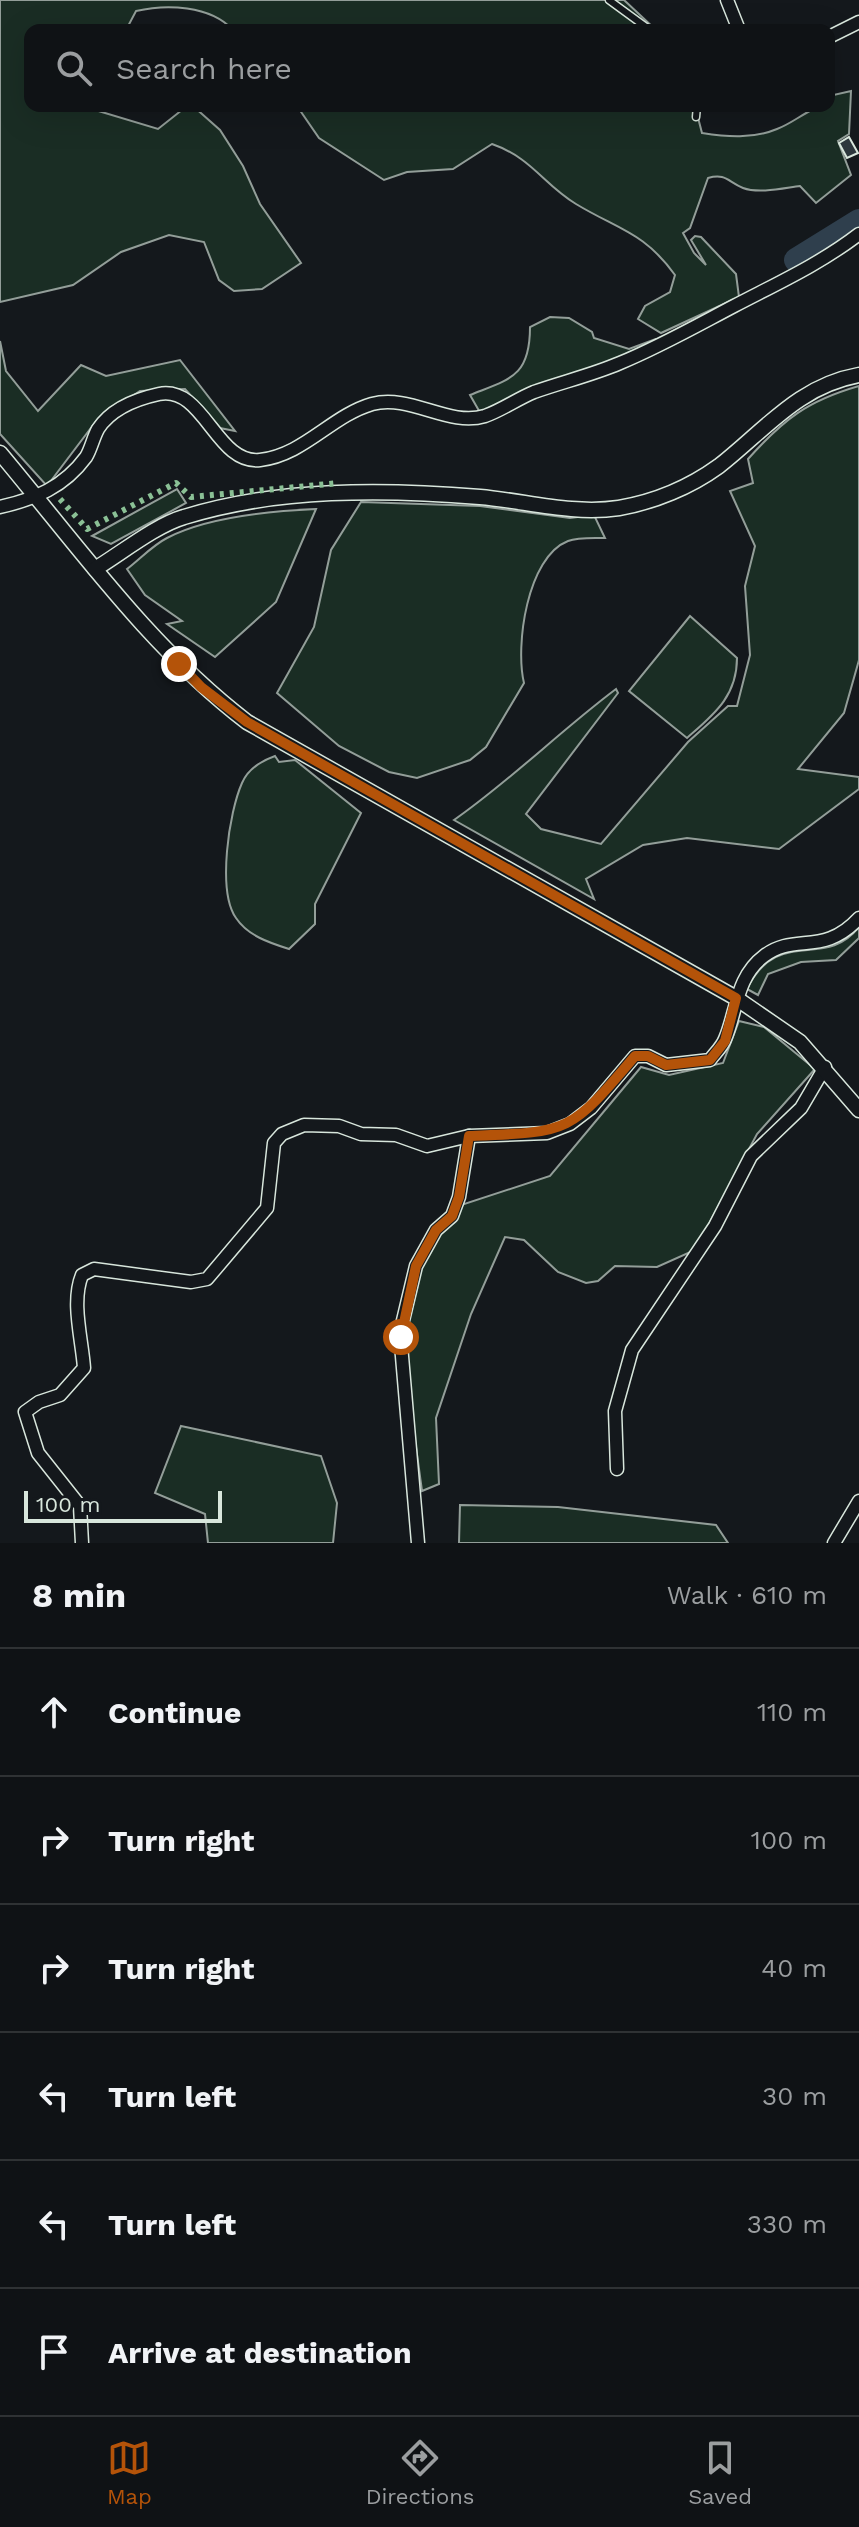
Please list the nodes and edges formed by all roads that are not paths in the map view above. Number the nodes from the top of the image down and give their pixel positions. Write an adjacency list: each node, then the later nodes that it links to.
1 (609, 0): 4 (lane)
2 (727, 0): 5 (street)
3 (859, 22): 6 (street)
4 (642, 24)
5 (737, 24)
6 (835, 34)
7 (696, 112): 8 (lane)
8 (696, 117)
9 (859, 234): 12 (street)
10 (859, 375): 14 (street)
11 (0, 453): 12 (street)
12 (38, 498): 13 (street); 14 (street)
13 (0, 507)
14 (95, 569): 16 (street)
15 (859, 918): 16 (street)
16 (736, 998): 17 (street); 19 (street)
17 (825, 1067): 18 (street); 20 (street)
18 (859, 1110)
19 (469, 1136): 22 (street); 23 (street)
20 (617, 1469)
21 (859, 1501): 24 (street)
22 (82, 1543)
23 (418, 1543)
24 (834, 1543)

